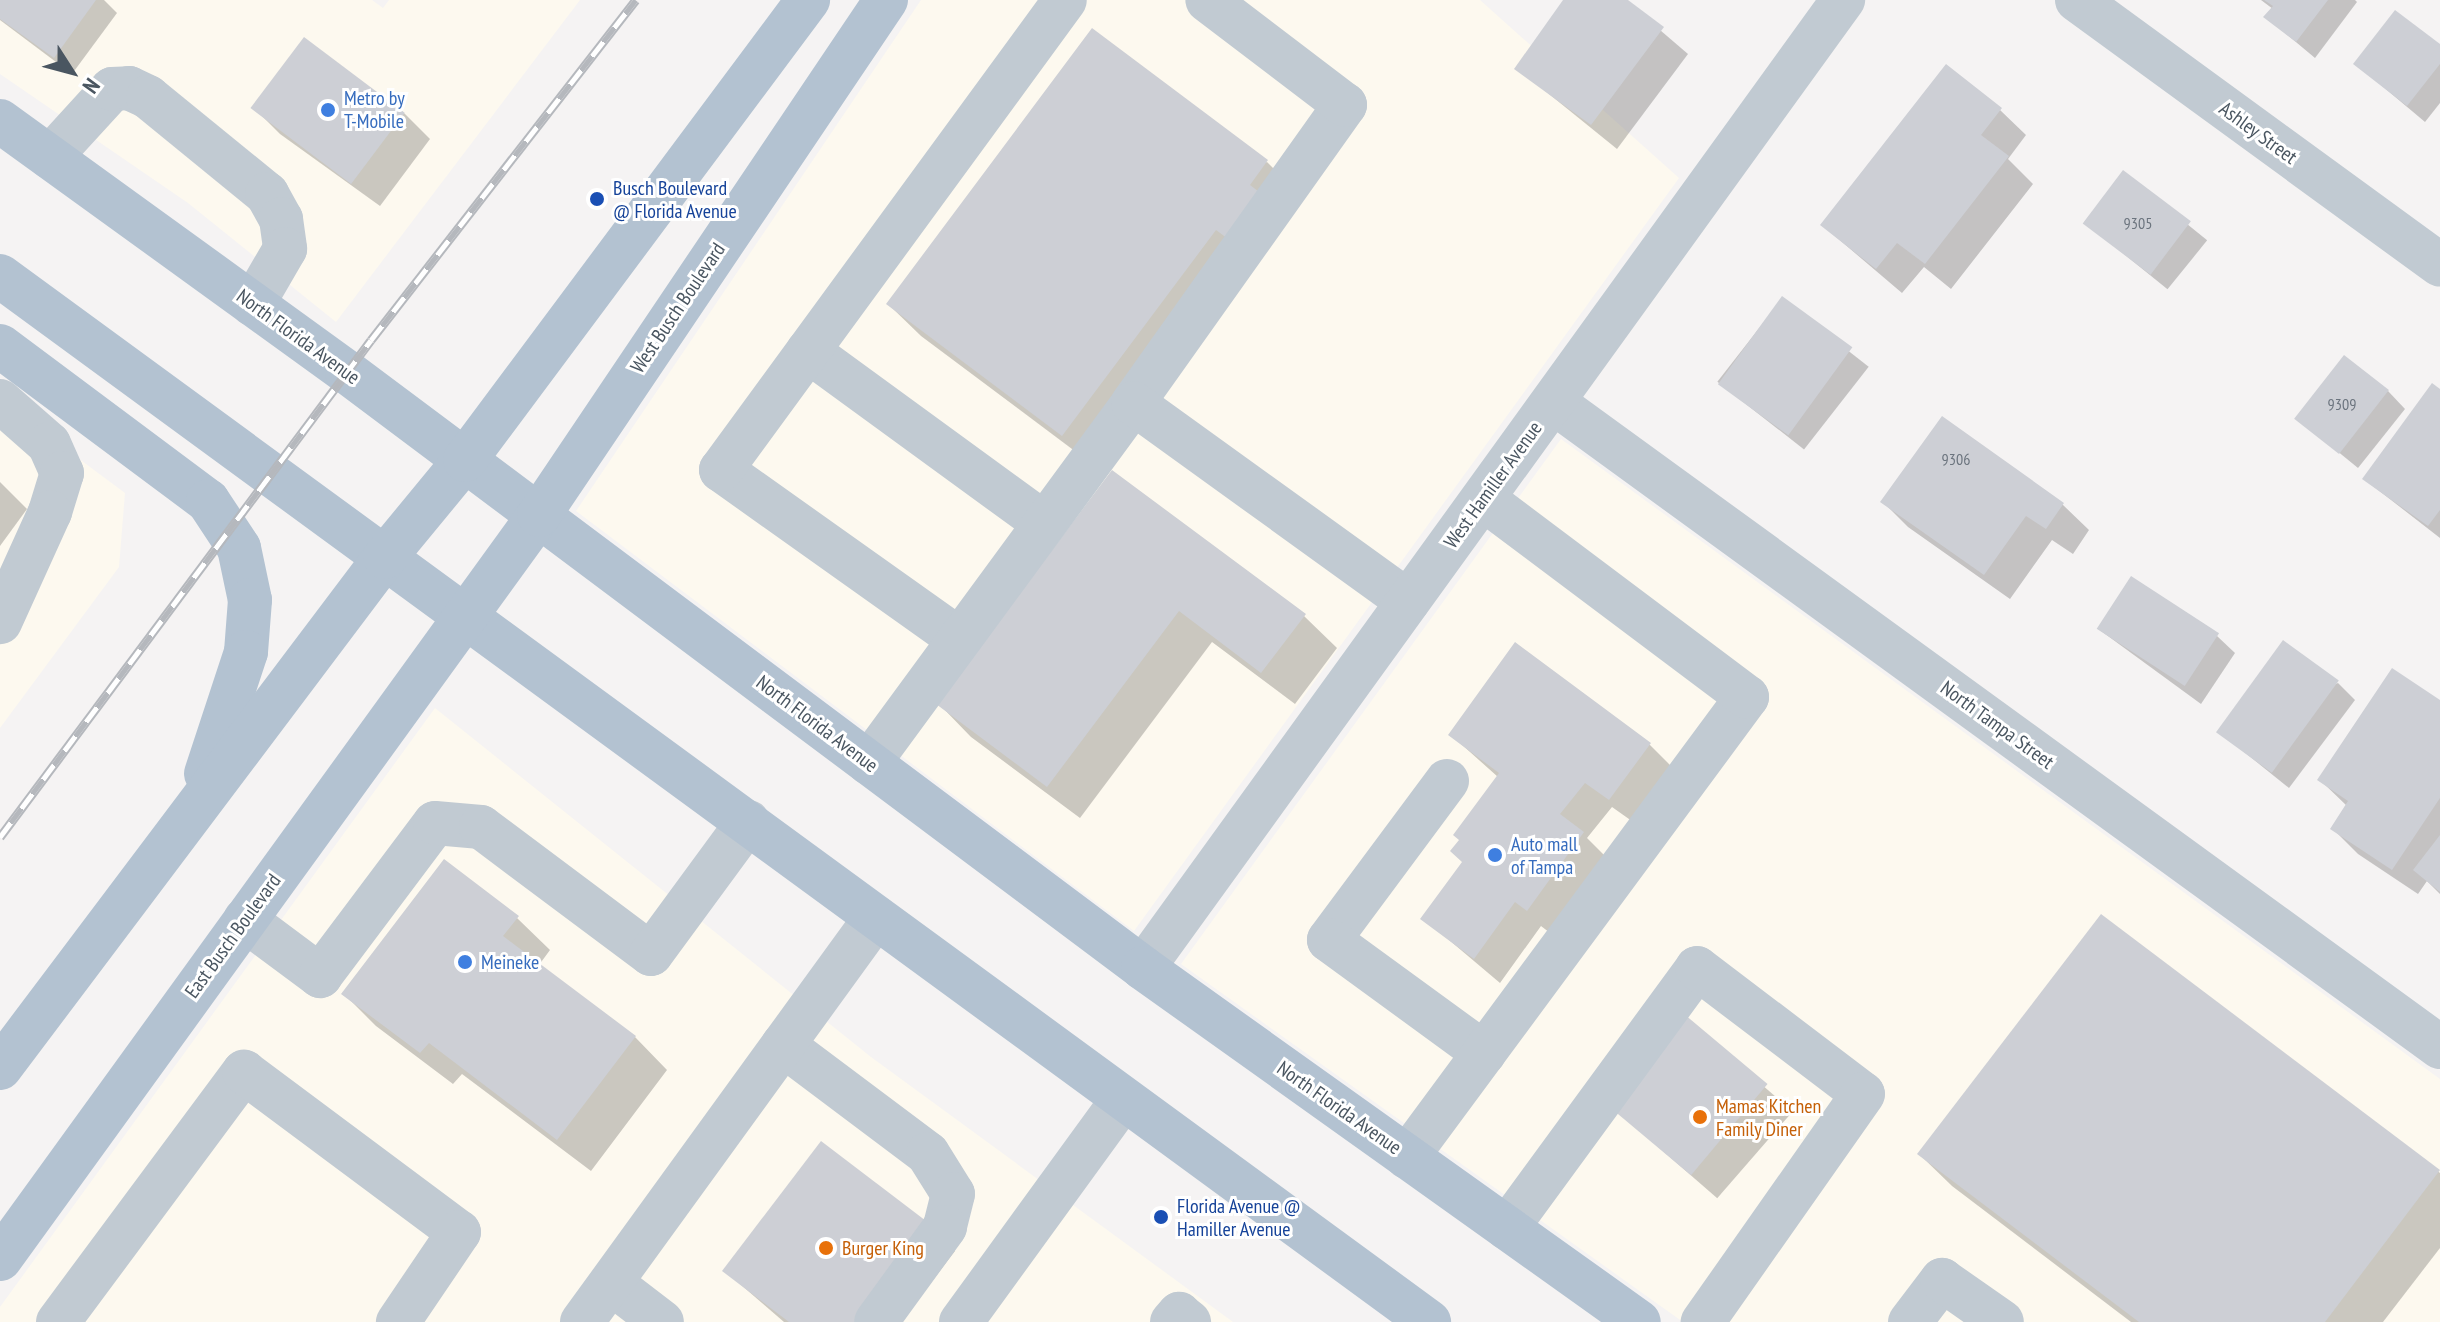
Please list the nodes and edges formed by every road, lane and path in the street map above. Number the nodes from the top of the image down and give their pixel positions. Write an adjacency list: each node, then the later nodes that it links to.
1 (808, 0): 17 (main road)
2 (886, 0): 19 (main road, West Busch Boulevard)
3 (1065, 0): 13 (street)
4 (1207, 0): 16 (street)
5 (1843, 0): 15 (street, West Hamiller Avenue)
6 (2077, 0): 9 (street, Ashley Street)
7 (0, 121): 8 (main road, North Florida Avenue)
8 (50, 157): 11 (main road, North Florida Avenue); 11 (street)
9 (2440, 265)
10 (0, 276): 21 (main road)
11 (253, 304): 17 (main road, North Florida Avenue)
12 (0, 346): 28 (main road)
13 (808, 351): 20 (street); 25 (street)
14 (0, 401): 24 (street)
15 (1553, 402): 18 (street, West Hamiller Avenue); 34 (street, North Tampa Street)
16 (1133, 403): 20 (street); 22 (street)
17 (465, 460): 19 (main road, North Florida Avenue); 21 (main road)
18 (1483, 499): 22 (street, West Hamiller Avenue); 35 (street)
19 (539, 515): 23 (main road, West Busch Boulevard); 26 (main road, North Florida Avenue)
20 (1044, 523): 25 (street)
21 (385, 557): 23 (main road); 28 (main road)
22 (1408, 601): 32 (street, West Hamiller Avenue)
23 (467, 614): 29 (main road); 31 (main road, East Busch Boulevard)
24 (0, 622)
25 (959, 639): 26 (street)
26 (869, 763): 32 (main road, North Florida Avenue)
27 (1447, 781): 35 (street)
28 (194, 810): 36 (main road)
29 (748, 822): 30 (main road); 31 (street)
30 (876, 917): 33 (street); 37 (main road)
31 (245, 920): 40 (main road, East Busch Boulevard)
32 (1143, 968): 38 (main road, North Florida Avenue)
33 (783, 1045): 41 (street); 46 (street)
34 (2440, 1047)
35 (1484, 1053): 38 (street)
36 (0, 1068)
37 (1122, 1100): 47 (street); 50 (main road)
38 (1407, 1157): 39 (main road, North Florida Avenue)
39 (1507, 1228): 51 (main road, North Florida Avenue); 52 (street)
40 (0, 1259)
41 (611, 1283): 44 (street); 45 (street)
42 (58, 1322): 43 (street)
43 (398, 1322)
44 (582, 1322)
45 (662, 1322)
46 (876, 1322)
47 (961, 1322)
48 (1172, 1322): 49 (street)
49 (1189, 1322)
50 (1429, 1322)
51 (1639, 1322)
52 (1703, 1322)
53 (1910, 1322): 54 (street)
54 (2002, 1322)

